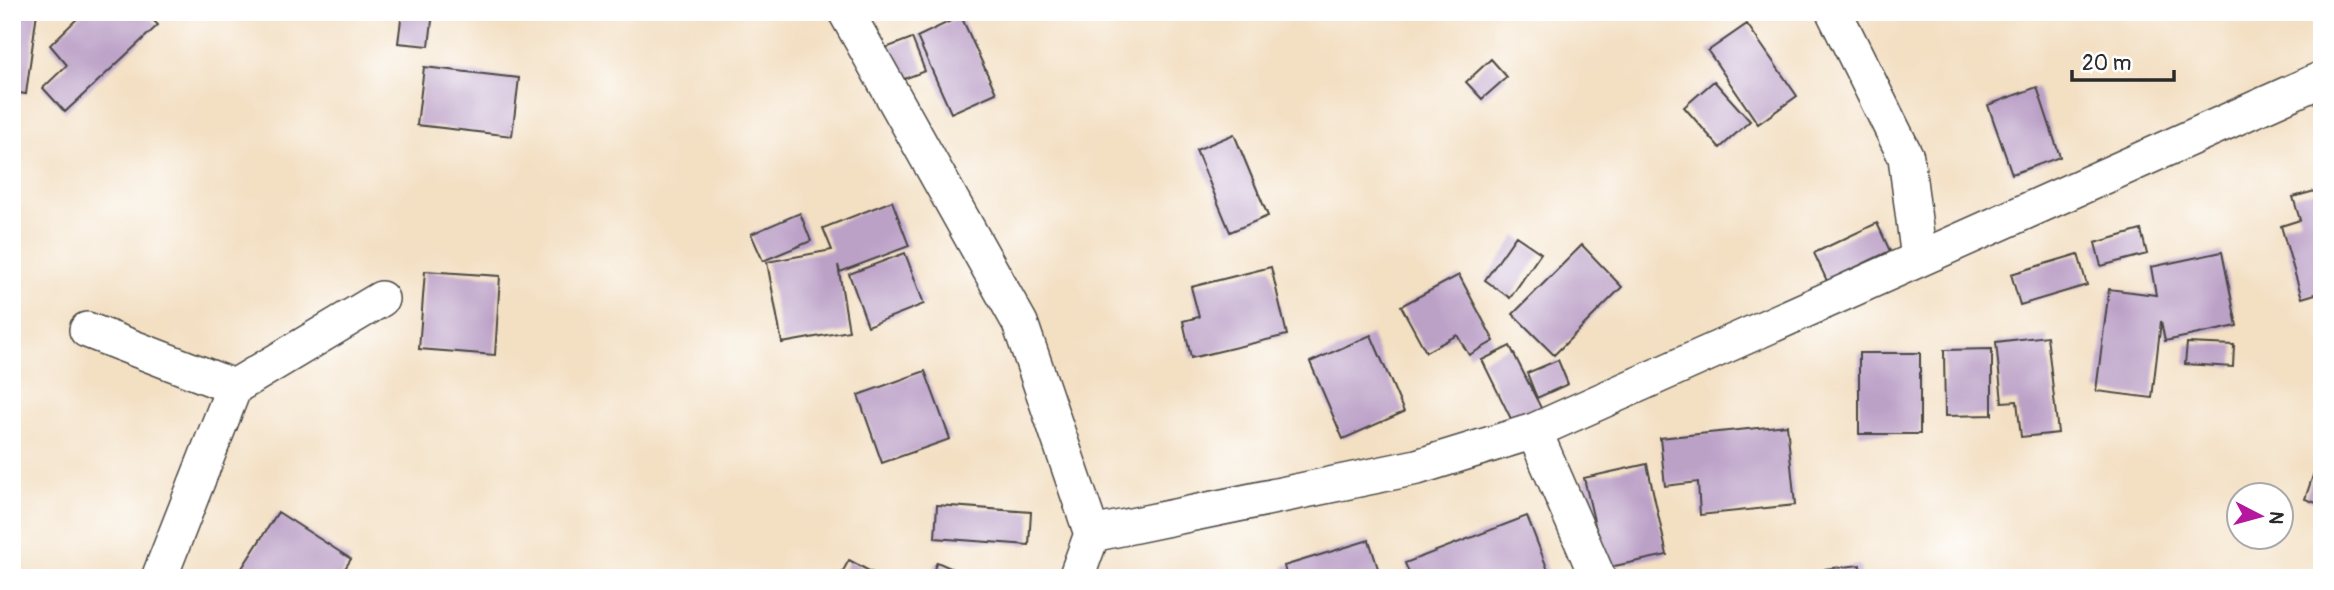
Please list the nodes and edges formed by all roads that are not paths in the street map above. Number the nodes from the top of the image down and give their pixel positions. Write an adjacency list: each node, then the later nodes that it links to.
1 (846, 12): 9 (street)
2 (1834, 12): 4 (street)
3 (2322, 79): 4 (street)
4 (1919, 259): 8 (street)
5 (381, 299): 7 (street)
6 (87, 330): 7 (street)
7 (234, 387): 10 (street)
8 (1534, 431): 9 (street); 12 (street)
9 (1092, 534): 11 (street)
10 (159, 578)
11 (1076, 578)
12 (1598, 578)

